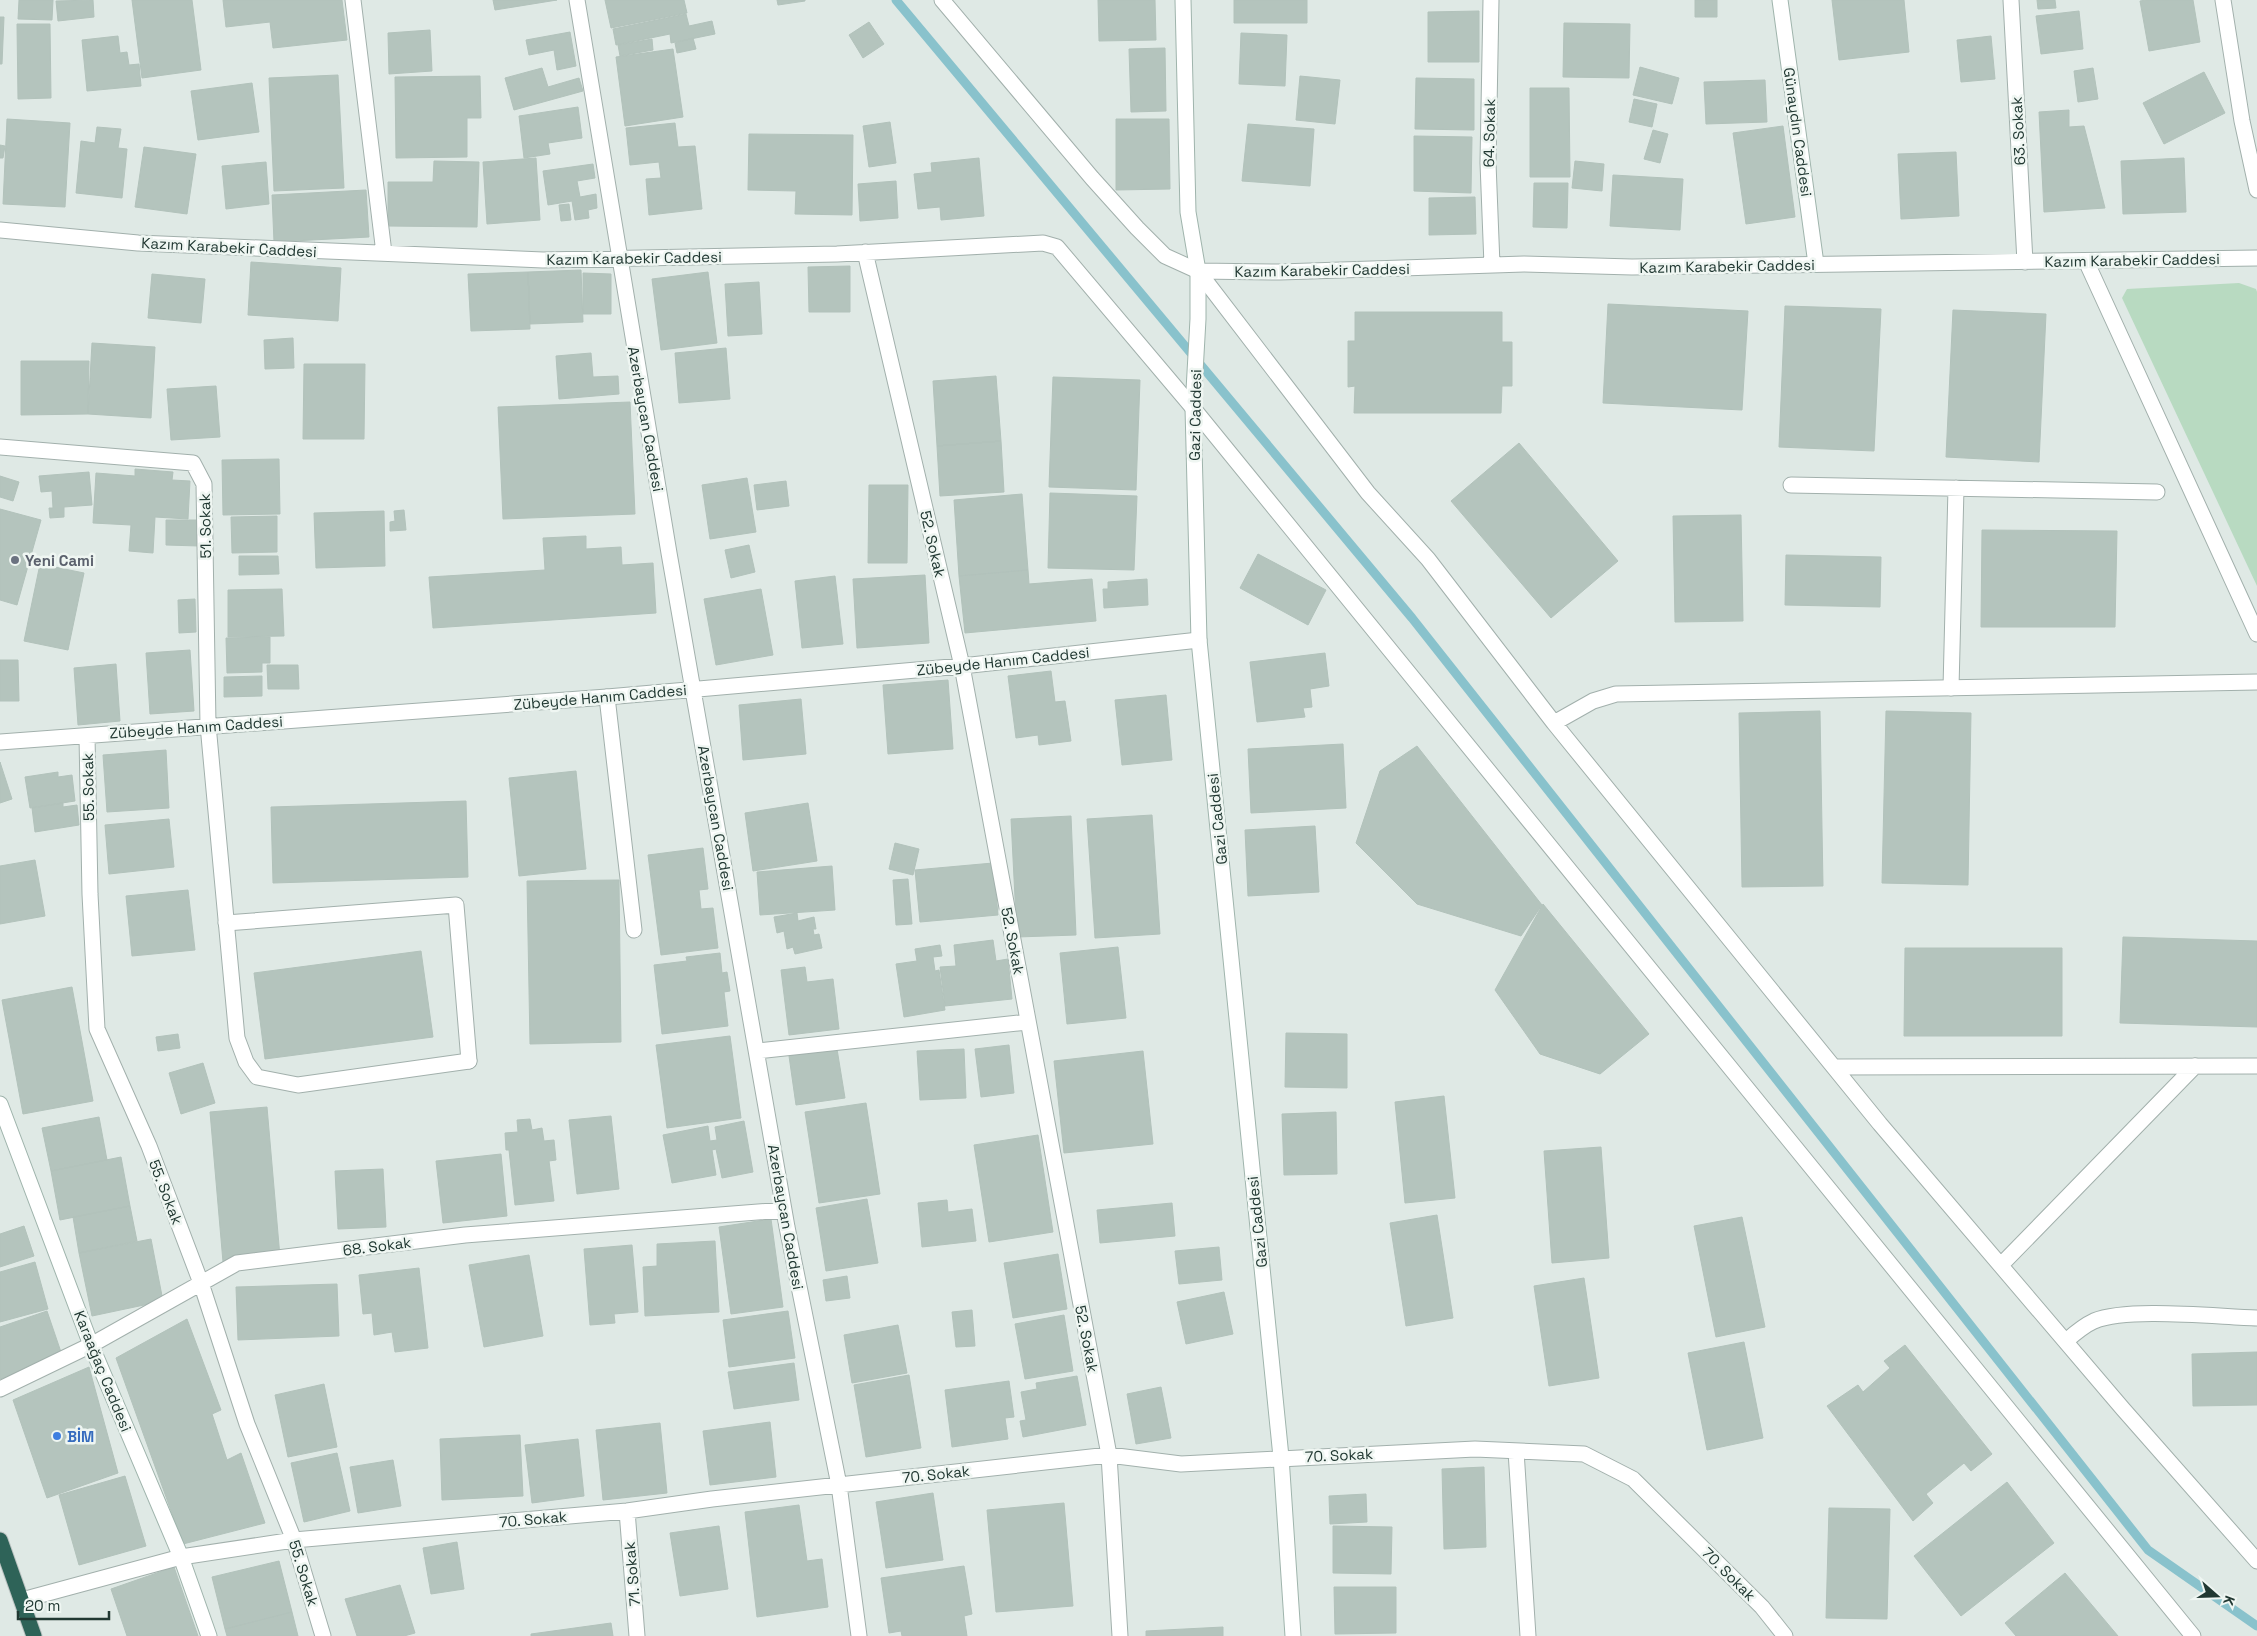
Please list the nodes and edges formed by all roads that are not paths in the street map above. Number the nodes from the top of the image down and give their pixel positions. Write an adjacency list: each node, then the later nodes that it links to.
1 (353, 0): 12 (street)
2 (577, 0): 13 (street, Azerbaycan Caddesi)
3 (942, 0): 19 (street)
4 (1183, 0): 19 (street, Gazi Caddesi)
5 (1491, 0): 18 (street, 64. Sokak)
6 (1780, 0): 17 (street, Günaydın Caddesi)
7 (2011, 0): 16 (street, 63. Sokak)
8 (2223, 0): 9 (street)
9 (2257, 190)
10 (0, 230): 12 (street, Kazım Karabekir Caddesi)
11 (865, 252): 13 (street, Kazım Karabekir Caddesi); 20 (street, Kazım Karabekir Caddesi); 27 (street, 52. Sokak)
12 (384, 253): 13 (street, Kazım Karabekir Caddesi)
13 (619, 258): 30 (street, Azerbaycan Caddesi)
14 (2257, 258): 15 (street, Kazım Karabekir Caddesi)
15 (2086, 260): 16 (street, Kazım Karabekir Caddesi); 25 (street)
16 (2025, 262): 17 (street, Kazım Karabekir Caddesi)
17 (1816, 264): 18 (street, Kazım Karabekir Caddesi)
18 (1492, 265): 19 (street, Kazım Karabekir Caddesi)
19 (1198, 271): 20 (street, Gazi Caddesi); 32 (street)
20 (1193, 408): 26 (street, Gazi Caddesi); 70 (street, Kazım Karabekir Caddesi)
21 (0, 447): 33 (street, 51. Sokak)
22 (1791, 485): 23 (street)
23 (1956, 488): 24 (street); 29 (street)
24 (2157, 492)
25 (2257, 634)
26 (1199, 640): 27 (street, Zübeyde Hanım Caddesi); 53 (street, Gazi Caddesi)
27 (962, 666): 30 (street, Zübeyde Hanım Caddesi); 38 (street, 52. Sokak)
28 (2257, 682): 29 (street)
29 (1951, 688): 32 (street)
30 (693, 690): 31 (street, Zübeyde Hanım Caddesi); 39 (street, Azerbaycan Caddesi)
31 (608, 697): 33 (street, Zübeyde Hanım Caddesi); 37 (street)
32 (1554, 723): 42 (street)
33 (208, 725): 34 (street, Zübeyde Hanım Caddesi); 36 (street)
34 (87, 736): 35 (street, Zübeyde Hanım Caddesi); 46 (street, 55. Sokak)
35 (0, 742)
36 (226, 923): 36 (street)
37 (634, 930)
38 (1028, 1022): 39 (street); 52 (street, 52. Sokak)
39 (757, 1051): 44 (street, Azerbaycan Caddesi)
40 (2195, 1066): 41 (street); 42 (street); 45 (street)
41 (2257, 1066)
42 (1834, 1067): 45 (street)
43 (0, 1104): 49 (street, Karaağaç Caddesi)
44 (784, 1210): 46 (street, 68. Sokak); 54 (street, Azerbaycan Caddesi)
45 (2001, 1265): 48 (street)
46 (201, 1284): 49 (street, 68. Sokak); 57 (street, 55. Sokak)
47 (2257, 1318): 48 (street)
48 (2066, 1341): 59 (street)
49 (91, 1345): 50 (street, 68. Sokak); 58 (street, Karaağaç Caddesi)
50 (0, 1389)
51 (1516, 1451): 53 (street, 70. Sokak); 68 (street); 69 (street, 70. Sokak)
52 (1109, 1455): 53 (street, 70. Sokak); 54 (street, 70. Sokak); 66 (street, 52. Sokak)
53 (1281, 1457): 67 (street, Gazi Caddesi)
54 (839, 1485): 55 (street, 70. Sokak); 65 (street, Azerbaycan Caddesi)
55 (627, 1511): 57 (street, 70. Sokak); 64 (street, 71. Sokak)
56 (0, 1540): 60 (highway)
57 (294, 1540): 58 (street, 70. Sokak); 63 (street, 55. Sokak)
58 (181, 1557): 60 (street, 70. Sokak); 62 (street, Karaağaç Caddesi)
59 (2257, 1561)
60 (22, 1600): 61 (highway)
61 (34, 1636)
62 (209, 1636)
63 (323, 1636)
64 (637, 1636)
65 (859, 1636)
66 (1120, 1636)
67 (1293, 1636)
68 (1528, 1636)
69 (1785, 1636)
70 (2193, 1636)

